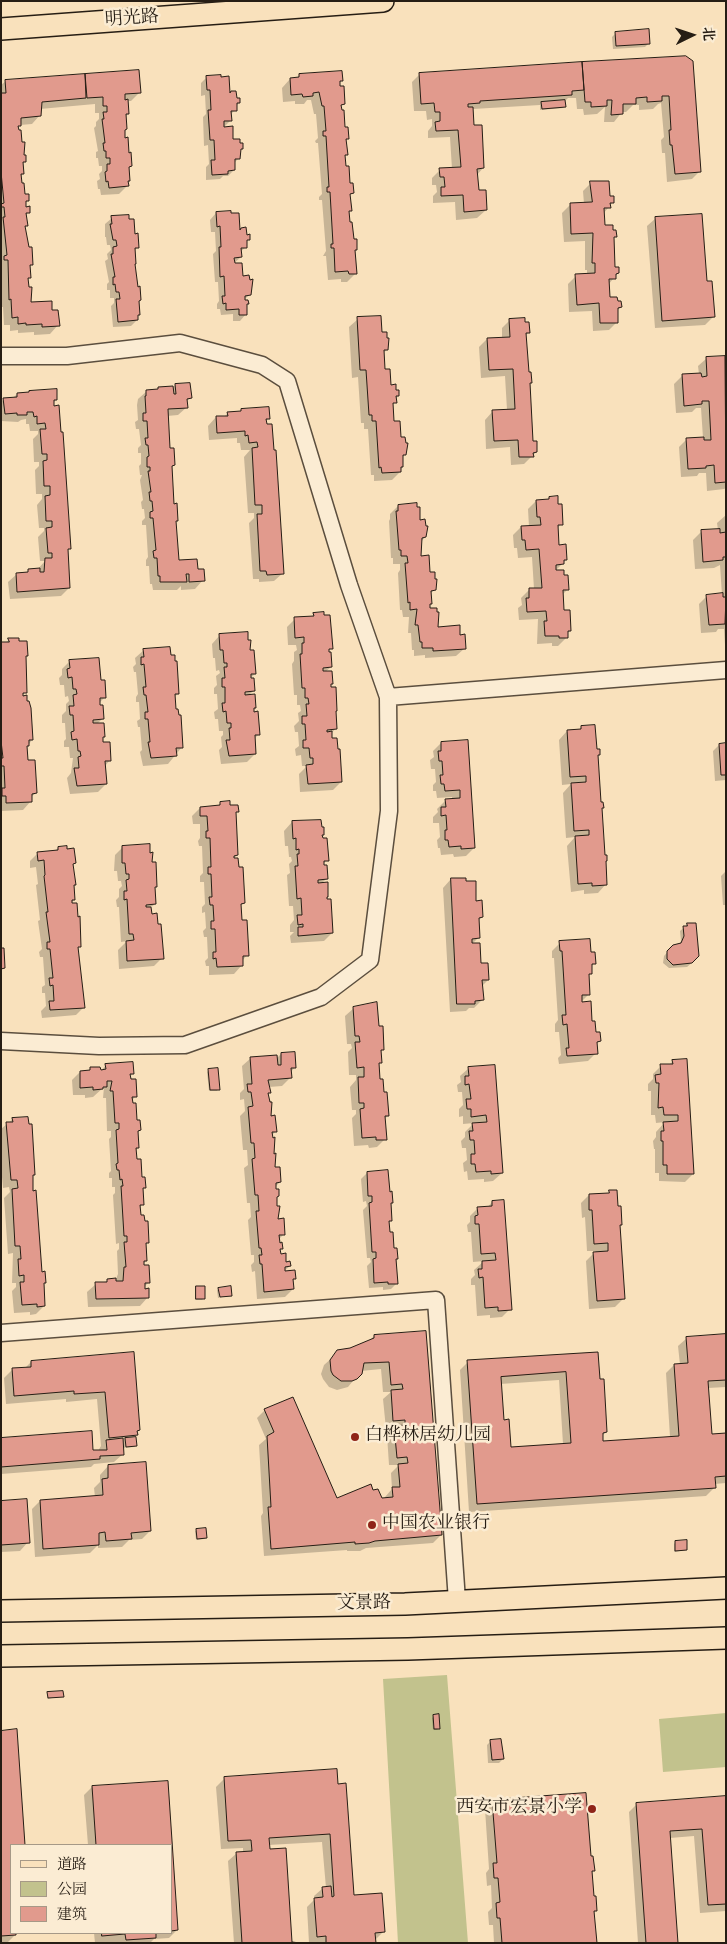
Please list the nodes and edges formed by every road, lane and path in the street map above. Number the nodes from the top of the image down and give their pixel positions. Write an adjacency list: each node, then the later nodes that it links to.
1 (383, 1): 2 (main road, 明光路)
2 (1, 29)
3 (1, 356): 5 (street)
4 (726, 670): 5 (street)
5 (388, 697): 6 (street)
6 (1, 1041)
7 (1, 1333): 9 (street)
8 (726, 1588): 9 (main road, 文景路)
9 (457, 1601): 10 (main road, 文景路)
10 (1, 1611)
11 (726, 1638): 12 (main road)
12 (1, 1656)

